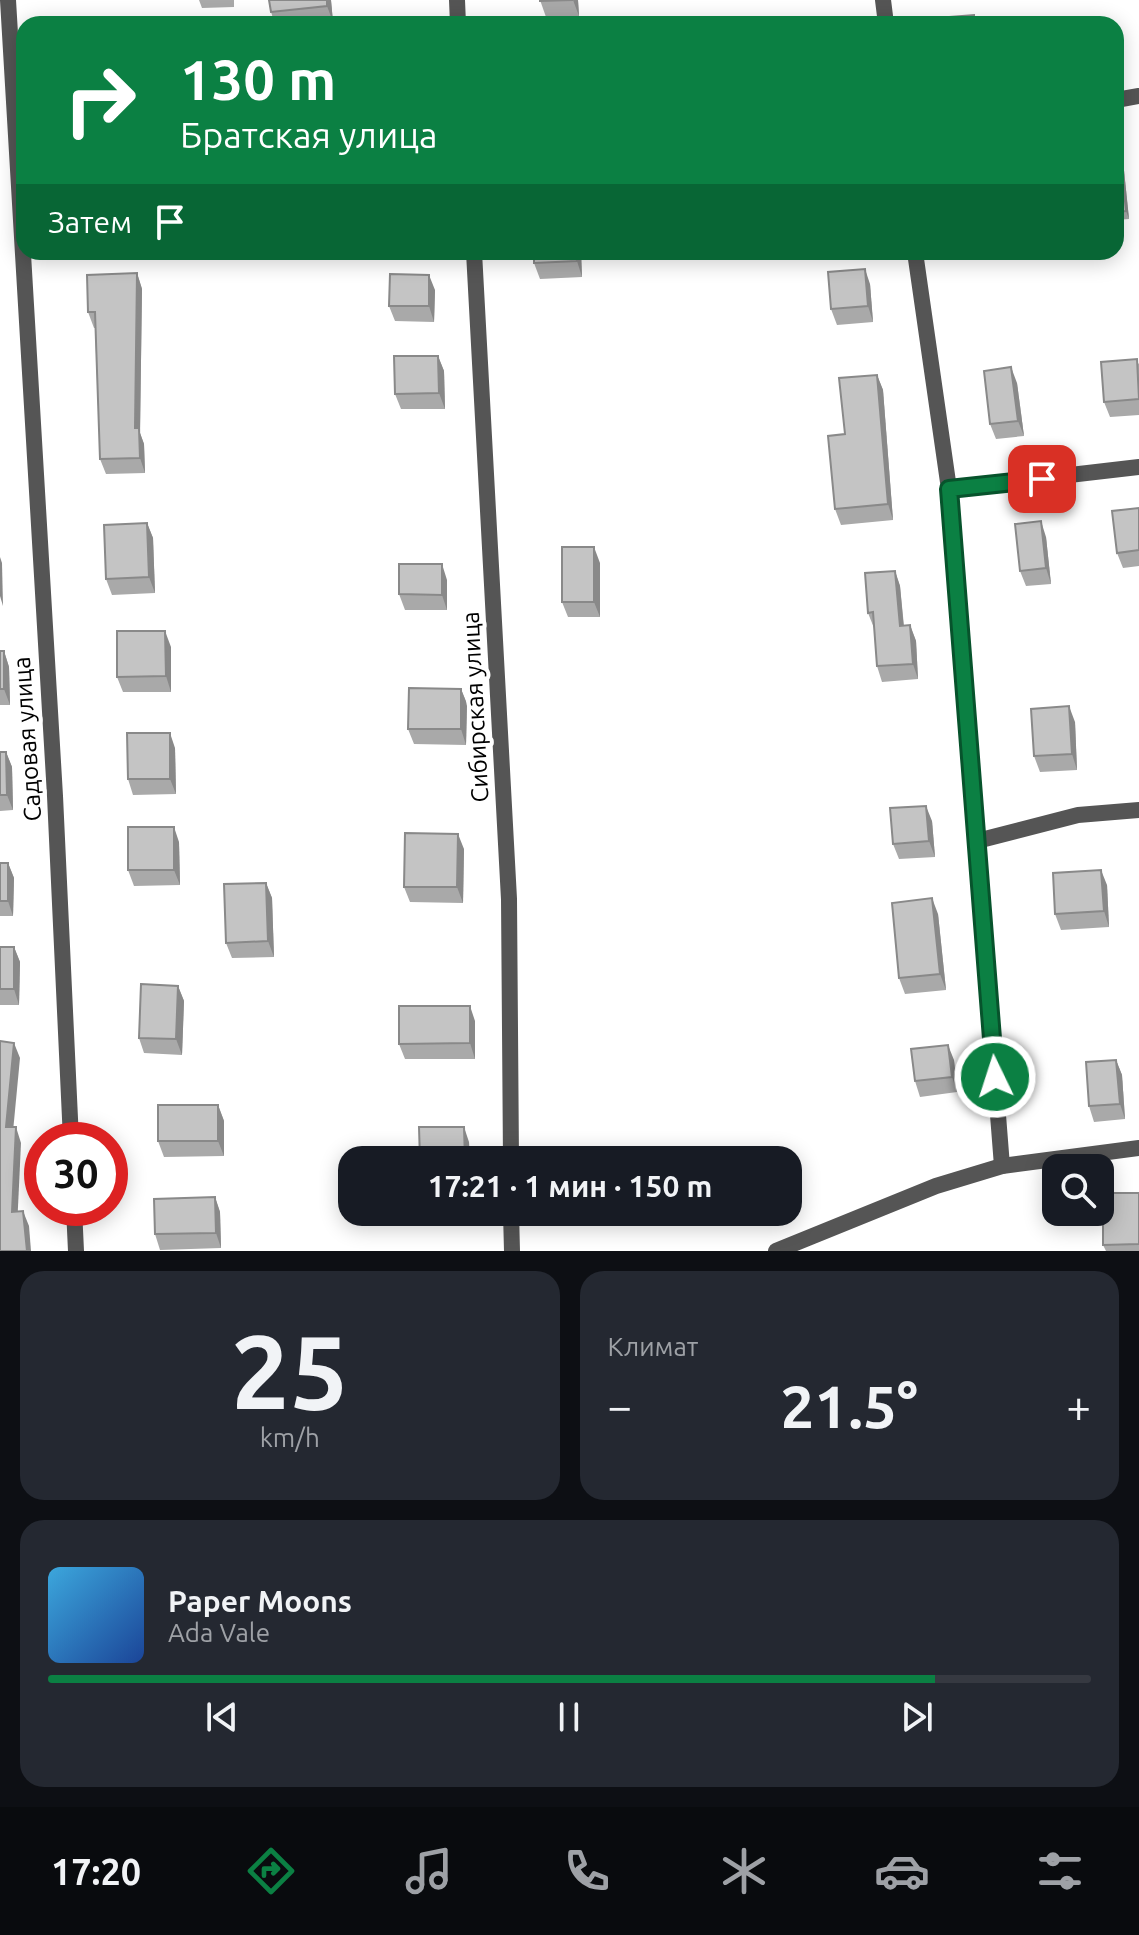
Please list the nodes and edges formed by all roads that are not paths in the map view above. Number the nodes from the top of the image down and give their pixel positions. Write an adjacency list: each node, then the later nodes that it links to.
1 (8, 0): 2 (street, Садовая улица)
2 (16, 135)
3 (23, 260): 10 (street, Садовая улица)
4 (474, 260): 11 (street, Сибирская улица)
5 (916, 260): 7 (street)
6 (1139, 467): 7 (street)
7 (949, 489): 9 (street)
8 (1139, 810): 9 (street)
9 (977, 841): 13 (street)
10 (70, 1122)
11 (511, 1146)
12 (1139, 1148): 13 (street)
13 (1002, 1166): 18 (street)
14 (75, 1226): 16 (street)
15 (511, 1226): 17 (street)
16 (76, 1251)
17 (512, 1251)
18 (776, 1251)

